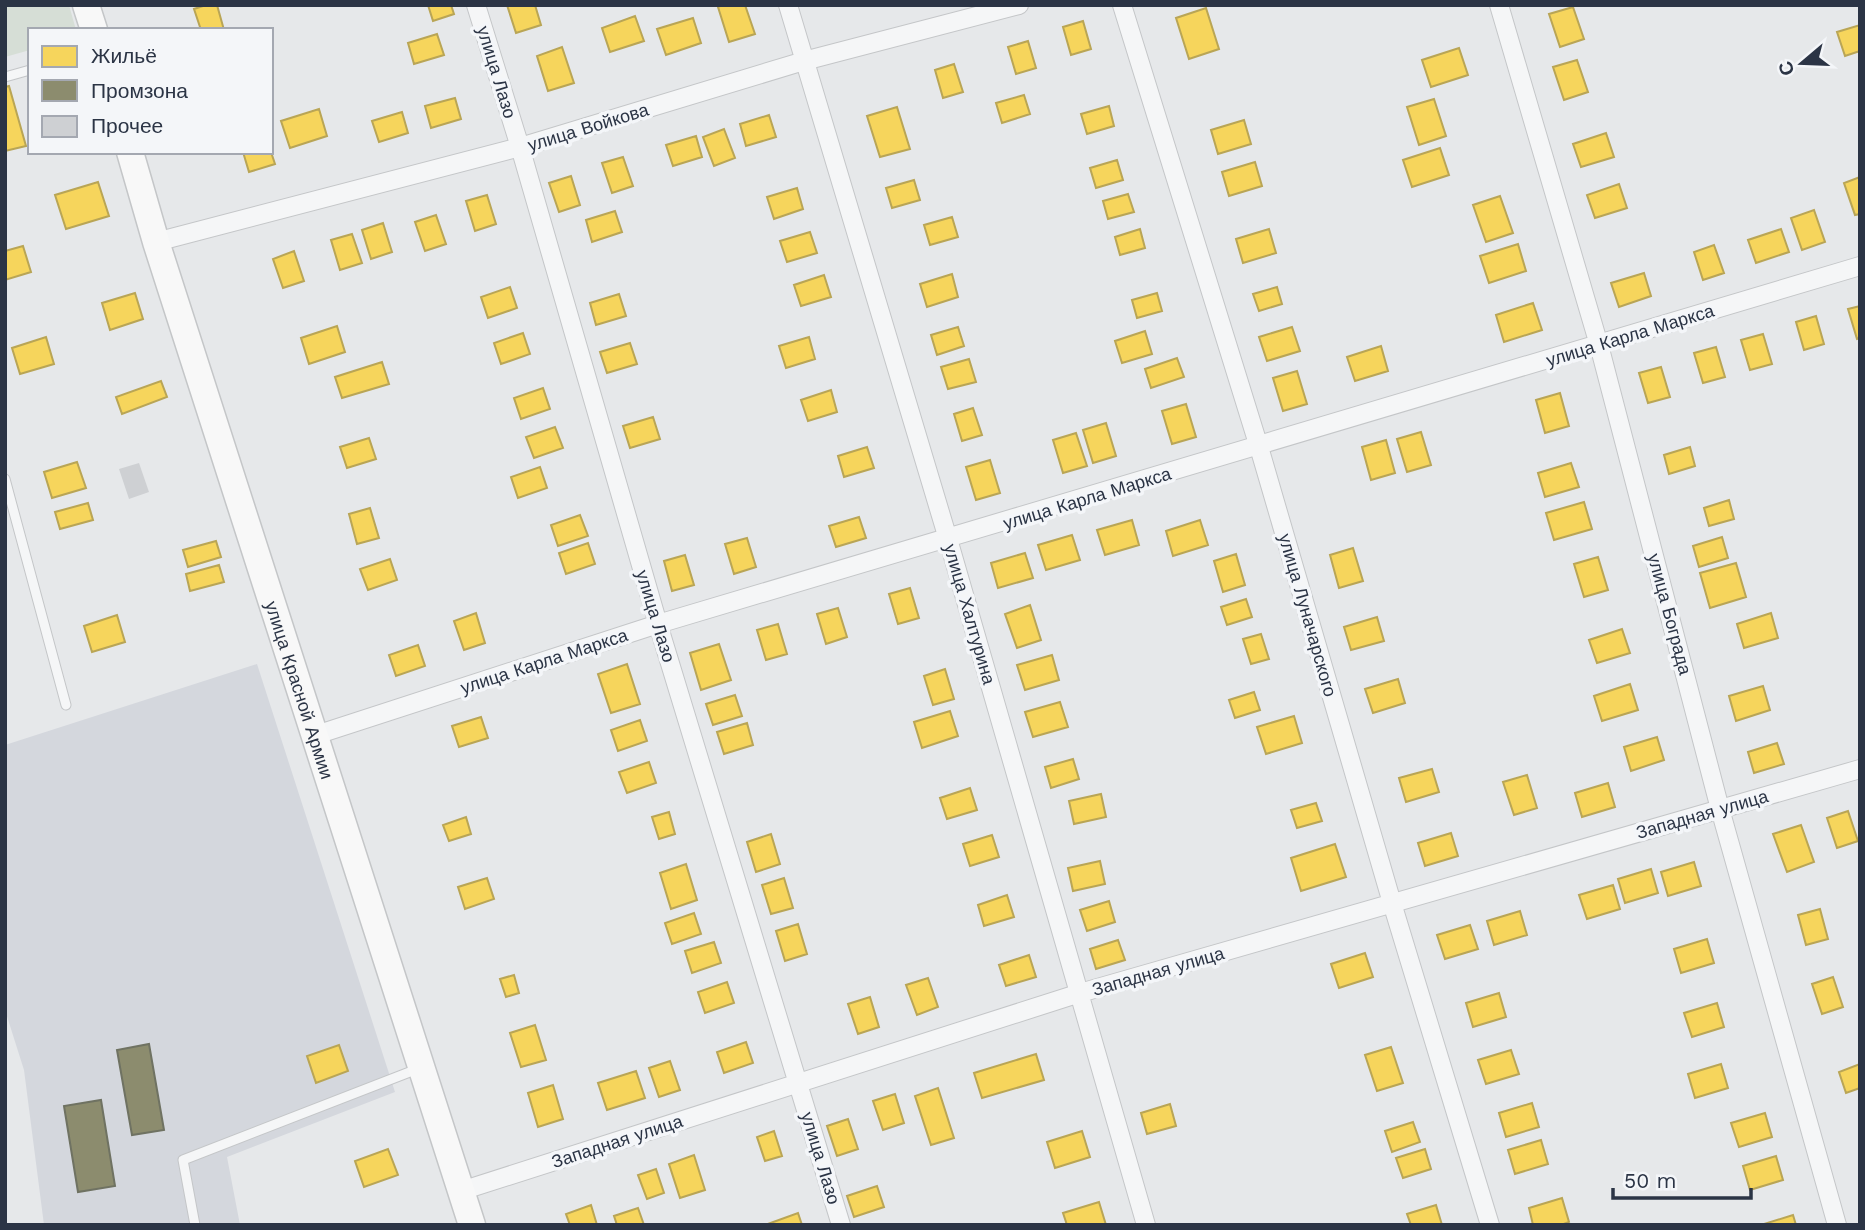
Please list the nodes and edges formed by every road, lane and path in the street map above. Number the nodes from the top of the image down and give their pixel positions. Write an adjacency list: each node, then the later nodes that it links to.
1 (86, 5): 7 (street)
2 (476, 5): 11 (street, улица Лазо)
3 (788, 5): 8 (street, улица Халтурина)
4 (1019, 5): 8 (street, улица Войкова)
5 (1122, 5): 16 (street, улица Луначарского)
6 (1499, 5): 15 (street, улица Бограда)
7 (93, 28)
8 (804, 61): 11 (street, улица Войкова); 18 (street, улица Халтурина)
9 (28, 71): 10 (lane)
10 (5, 77)
11 (520, 147): 13 (street, улица Войкова); 19 (street, улица Лазо)
12 (131, 154): 13 (street, улица Красной Армии)
13 (156, 242): 21 (street, улица Красной Армии)
14 (1860, 267): 15 (street, улица Карла Маркса)
15 (1599, 345): 16 (street, улица Карла Маркса); 23 (street, улица Бограда)
16 (1259, 447): 18 (street, улица Карла Маркса); 24 (street, улица Луначарского)
17 (5, 479): 20 (lane)
18 (948, 539): 19 (street, улица Карла Маркса); 25 (street, улица Халтурина)
19 (658, 624): 21 (street, улица Карла Маркса); 27 (street, улица Лазо)
20 (66, 705)
21 (316, 735): 26 (street, улица Красной Армии)
22 (1860, 769): 23 (street, Западная улица)
23 (1720, 808): 24 (street, Западная улица); 34 (street, улица Бограда)
24 (1392, 903): 25 (street, Западная улица); 33 (street, улица Луначарского)
25 (1080, 993): 27 (street, Западная улица); 32 (street, улица Халтурина)
26 (422, 1068): 28 (street, улица Красной Армии); 29 (lane)
27 (799, 1083): 28 (street, Западная улица); 31 (street, улица Лазо)
28 (461, 1191): 30 (street, улица Красной Армии)
29 (195, 1225)
30 (472, 1225)
31 (841, 1225)
32 (1146, 1225)
33 (1490, 1225)
34 (1837, 1225)

